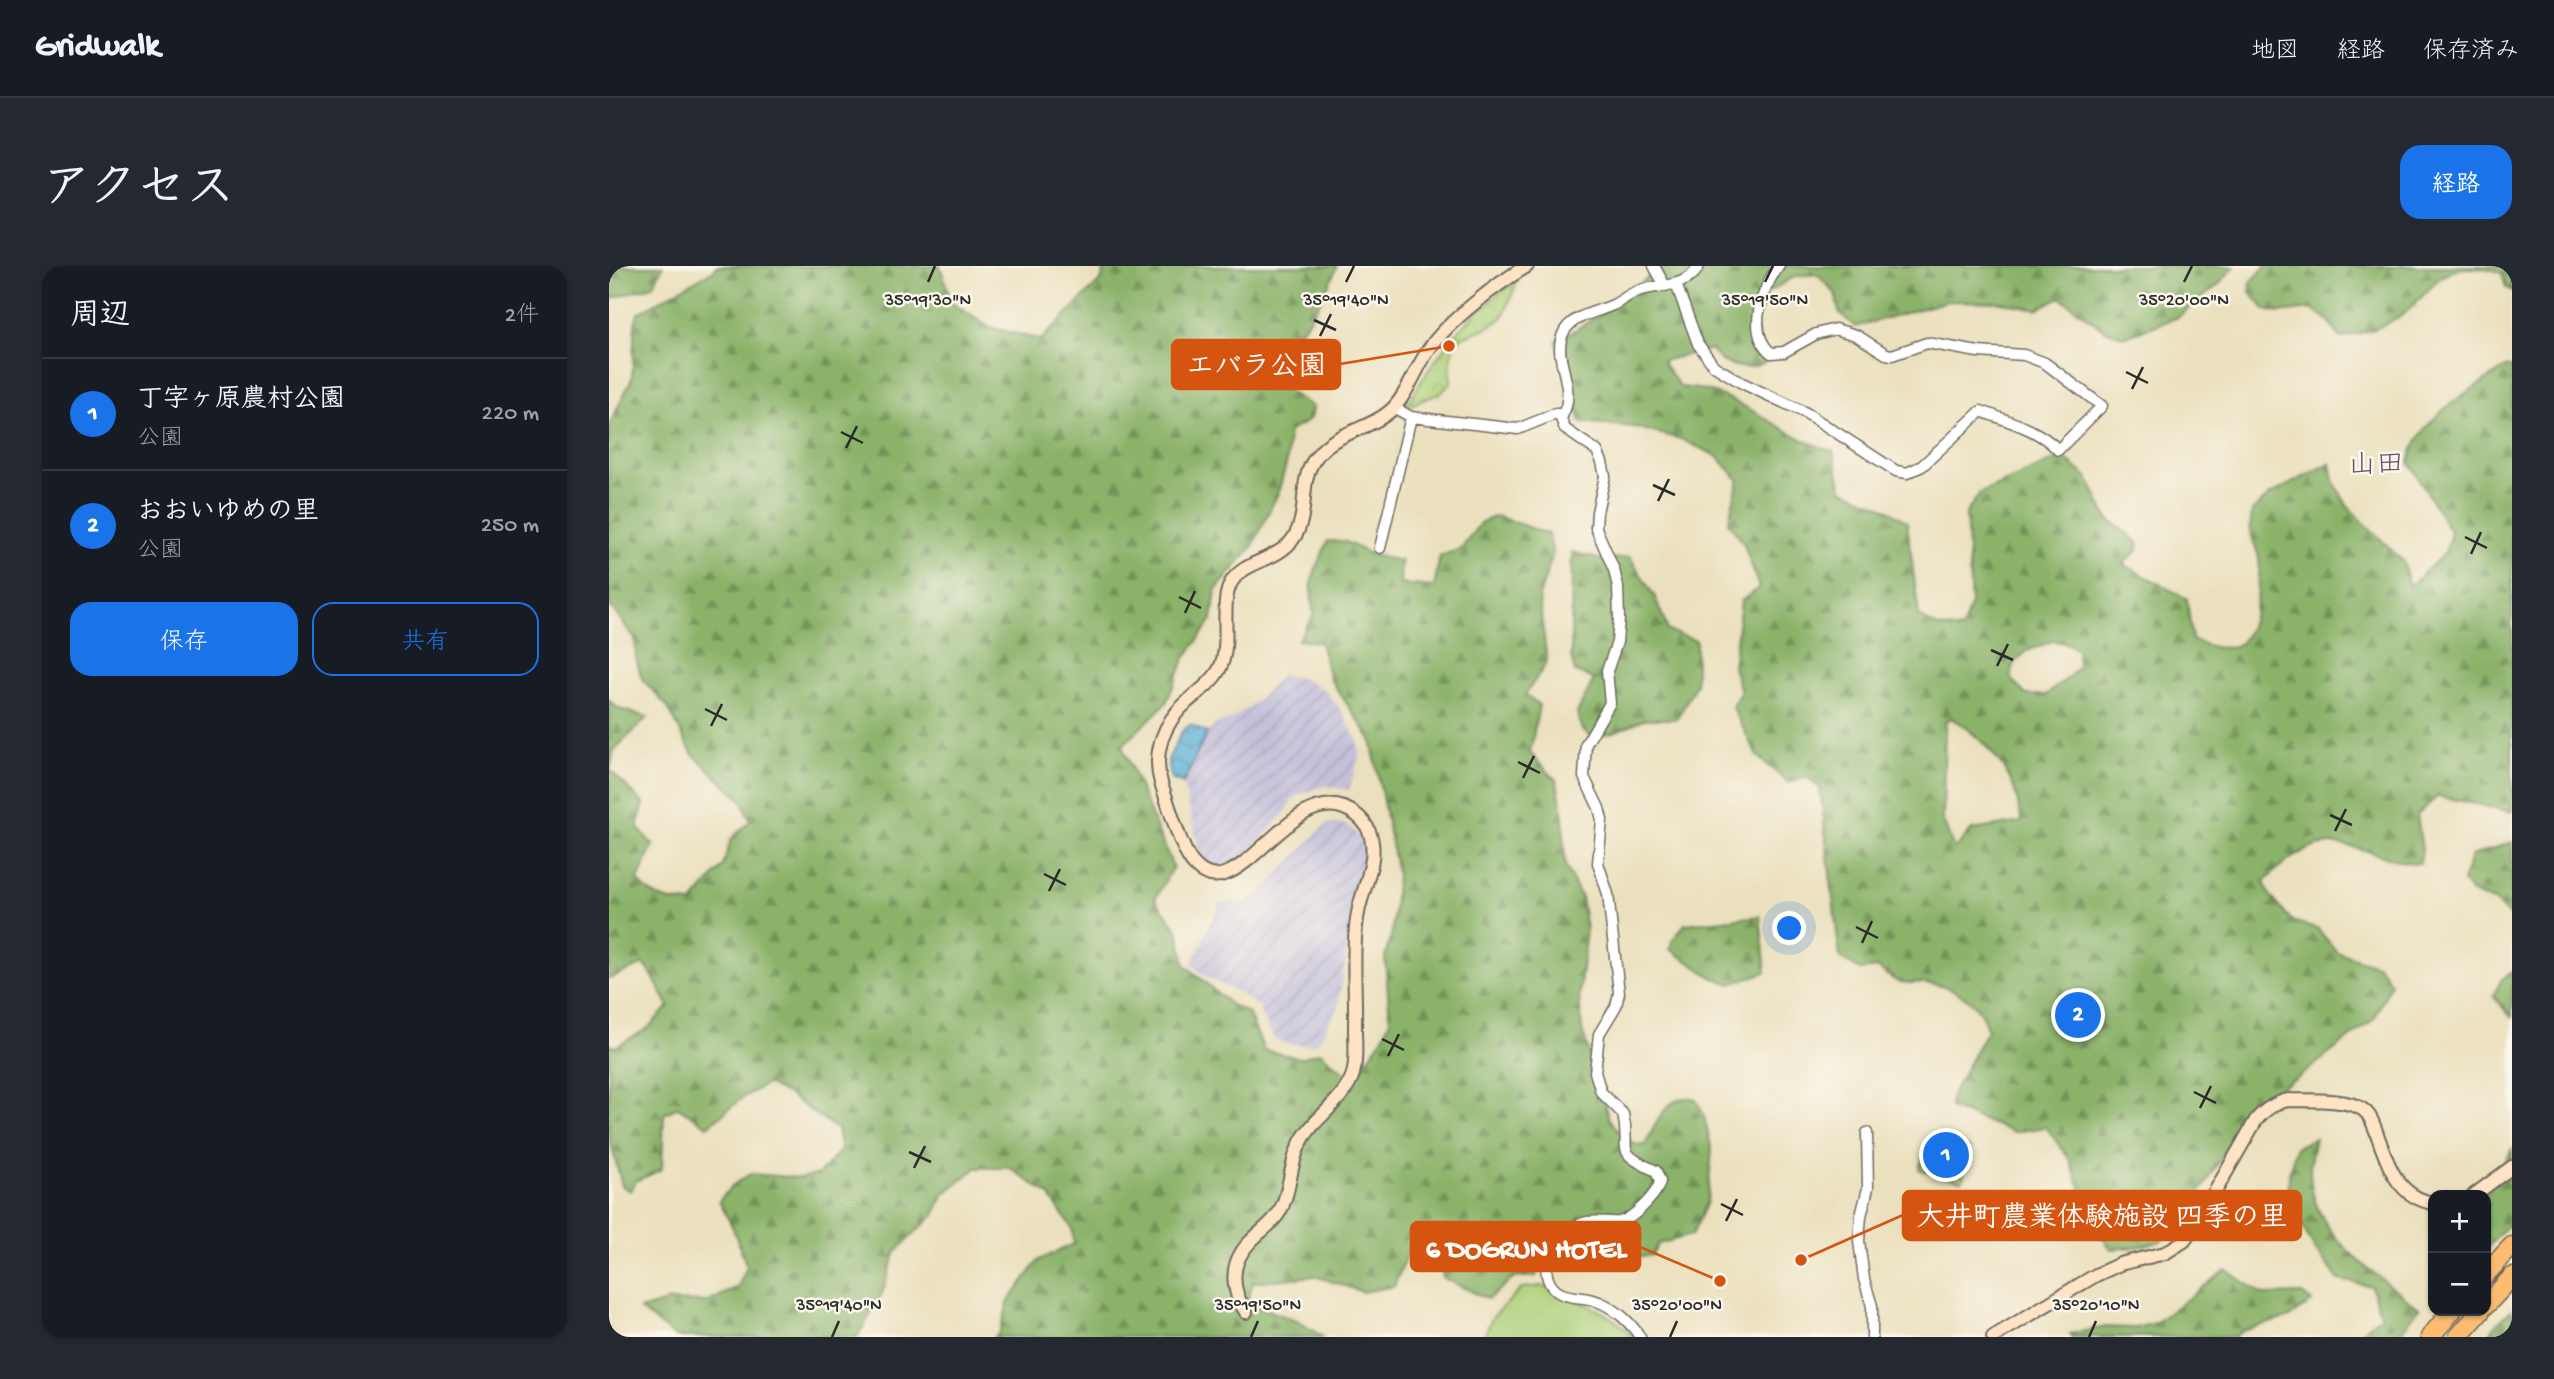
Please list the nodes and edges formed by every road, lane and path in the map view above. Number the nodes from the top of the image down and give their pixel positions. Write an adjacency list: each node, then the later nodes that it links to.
1 (1527, 266): 6 (street)
2 (1654, 266): 5 (street)
3 (1699, 266): 5 (street)
4 (1779, 266): 5 (street)
5 (1671, 285): 7 (street)
6 (1395, 408): 8 (street); 18 (street)
7 (1563, 414): 8 (street); 21 (street)
8 (1411, 417): 9 (street)
9 (1380, 548)
10 (1867, 1133): 22 (street)
11 (2512, 1167): 12 (street)
12 (2481, 1190)
13 (2428, 1202): 23 (street)
14 (2512, 1246): 15 (highway)
15 (2491, 1269)
16 (2512, 1277): 17 (highway)
17 (2491, 1300)
18 (1246, 1312)
19 (2448, 1316): 24 (highway)
20 (2477, 1316): 25 (highway)
21 (1640, 1337)
22 (1872, 1337)
23 (1993, 1337)
24 (2430, 1337)
25 (2458, 1337)

